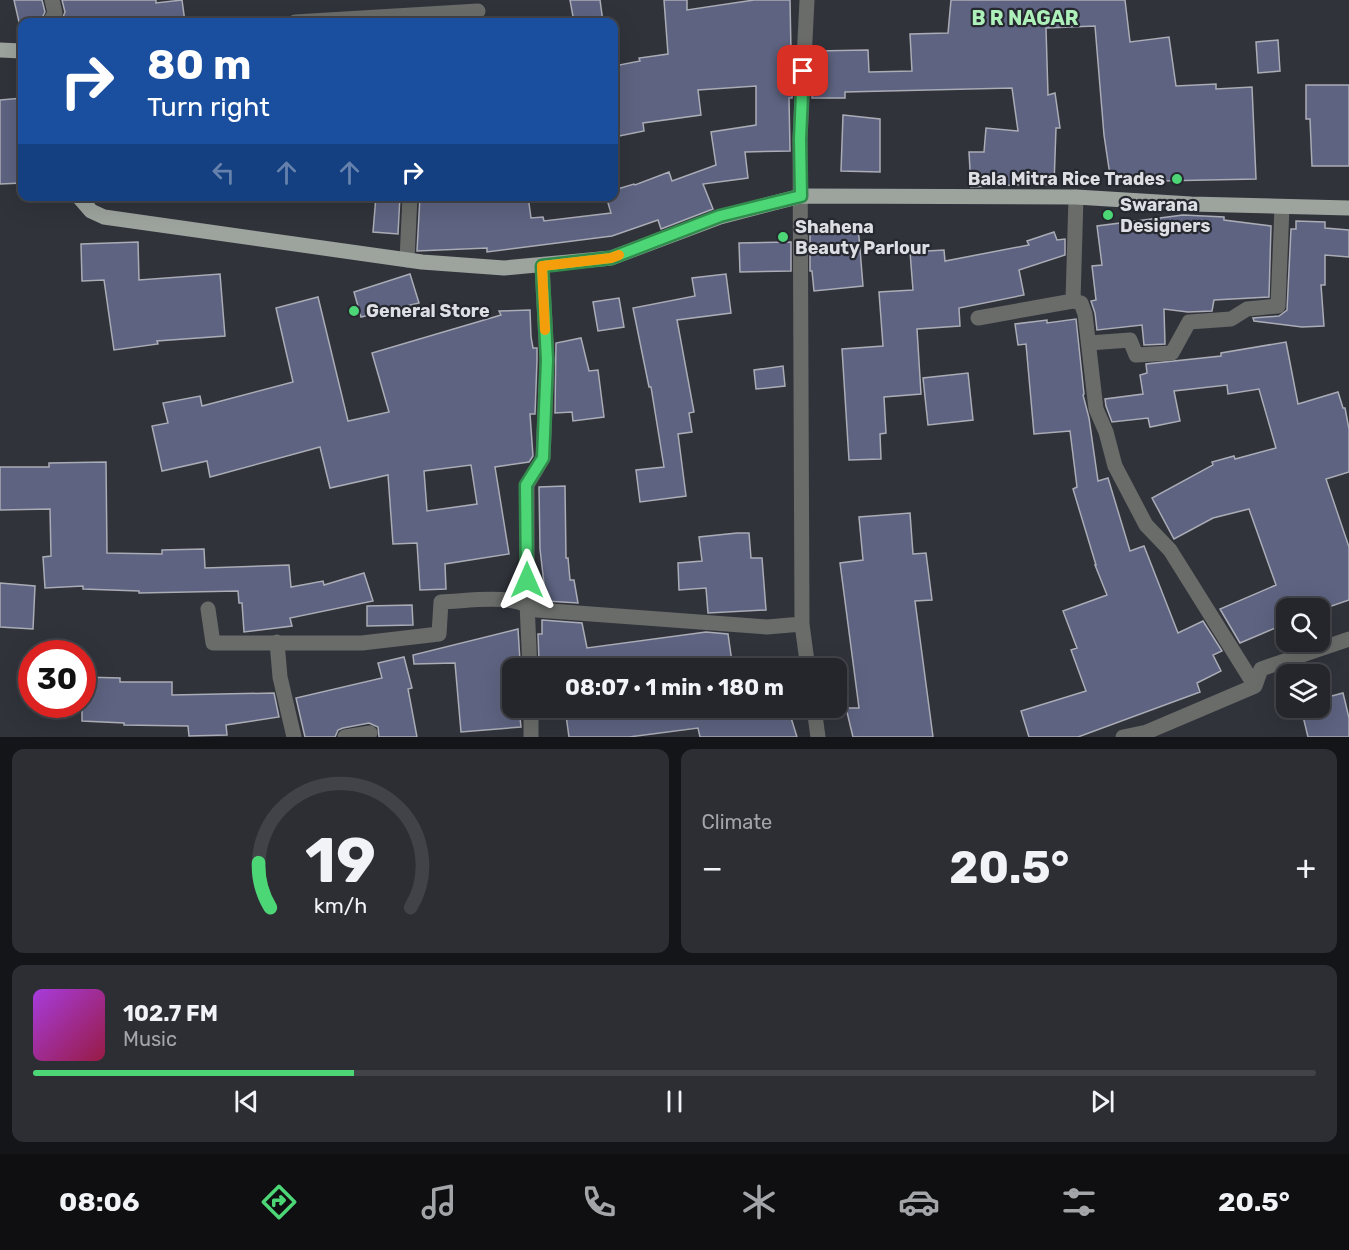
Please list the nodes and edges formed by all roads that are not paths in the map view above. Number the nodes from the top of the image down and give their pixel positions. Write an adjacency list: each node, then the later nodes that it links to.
1 (52, 0): 4 (street)
2 (807, 0): 8 (street)
3 (478, 11): 5 (street)
4 (52, 18)
5 (420, 18)
6 (0, 50): 7 (main road)
7 (18, 51)
8 (801, 196): 9 (main road); 15 (main road); 21 (street)
9 (1076, 197): 12 (main road); 16 (street)
10 (82, 201): 14 (main road)
11 (410, 201): 14 (street)
12 (1282, 207): 13 (main road); 18 (street)
13 (1349, 208)
14 (407, 260): 15 (main road)
15 (542, 266): 19 (street)
16 (1073, 301): 17 (street); 18 (street)
17 (978, 318)
18 (1089, 343): 26 (street)
19 (527, 603): 21 (street); 23 (street); 24 (street)
20 (208, 609): 23 (street)
21 (802, 624): 25 (street)
22 (1349, 639): 26 (street)
23 (277, 642): 30 (street)
24 (530, 658)
25 (807, 658)
26 (1255, 686): 34 (street)
27 (531, 718): 32 (street)
28 (815, 718): 33 (street)
29 (370, 733): 31 (street)
30 (294, 737)
31 (345, 737)
32 (531, 737)
33 (818, 737)
34 (1123, 737)

